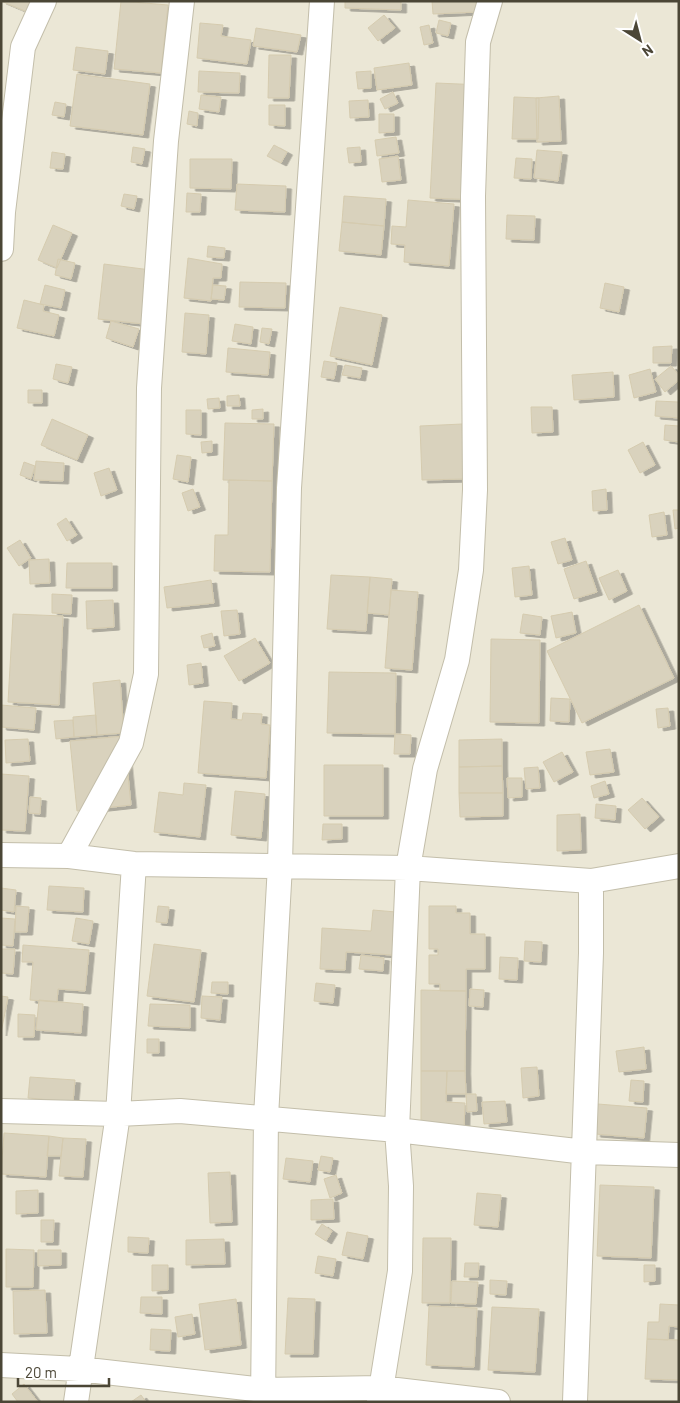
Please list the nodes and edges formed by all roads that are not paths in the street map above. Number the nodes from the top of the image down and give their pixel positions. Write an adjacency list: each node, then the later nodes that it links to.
1 (44, 1): 5 (street)
2 (182, 1): 7 (street)
3 (322, 1): 10 (street)
4 (490, 1): 11 (street)
5 (1, 249)
6 (1, 855): 7 (street)
7 (69, 856): 9 (street)
8 (678, 860): 12 (street)
9 (134, 864): 10 (street); 14 (street)
10 (280, 865): 11 (street); 15 (street)
11 (408, 868): 12 (street); 16 (street)
12 (591, 881): 17 (street)
13 (1, 1111): 14 (street)
14 (118, 1114): 15 (street); 20 (street)
15 (266, 1117): 16 (street); 22 (street)
16 (397, 1130): 17 (street); 21 (street)
17 (585, 1152): 18 (street); 25 (street)
18 (679, 1155)
19 (1, 1365): 20 (street)
20 (79, 1369): 22 (street); 23 (street)
21 (379, 1395): 22 (street); 24 (street)
22 (263, 1396)
23 (76, 1402)
24 (498, 1402)
25 (576, 1402)

